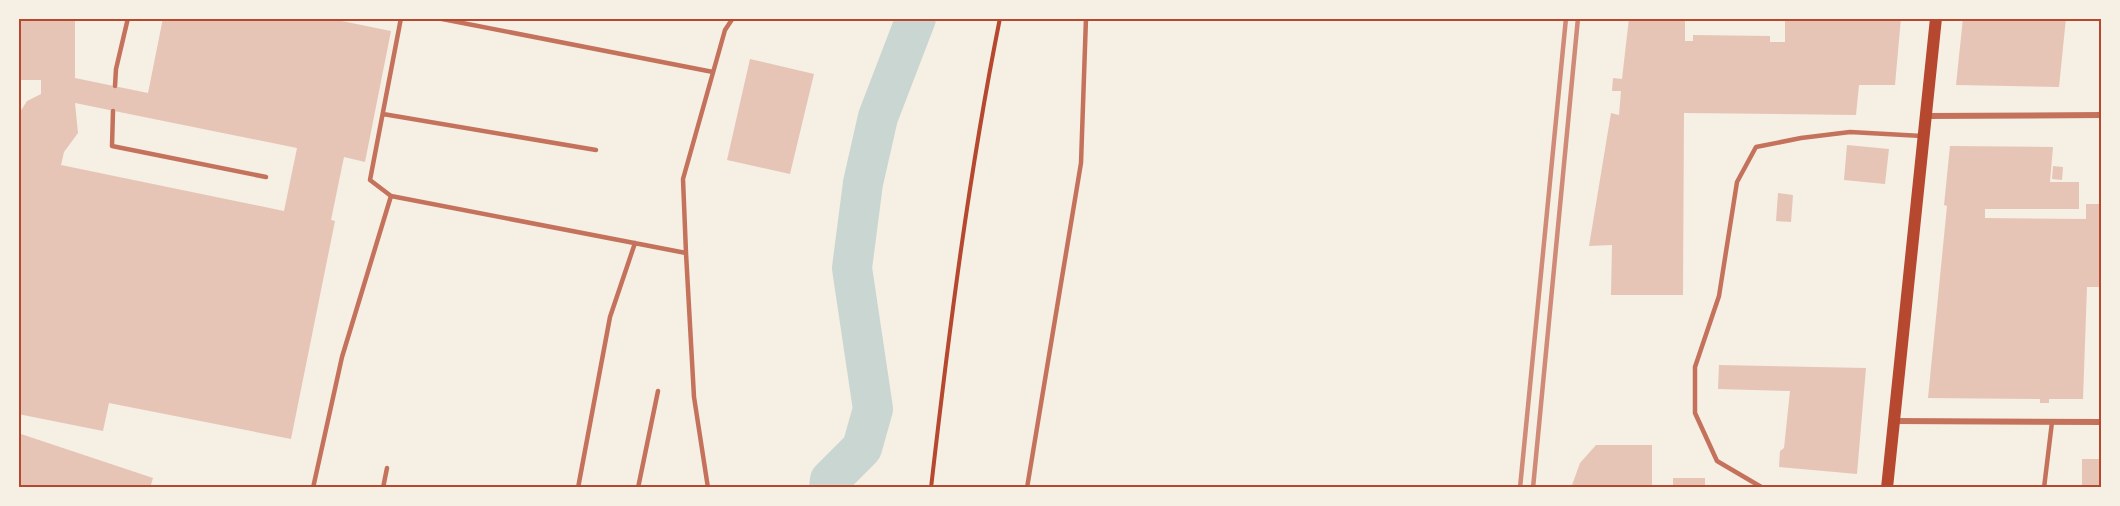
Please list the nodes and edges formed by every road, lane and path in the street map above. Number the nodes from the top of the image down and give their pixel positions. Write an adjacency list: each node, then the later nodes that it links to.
1 (128, 18): 9 (lane)
2 (401, 18): 11 (lane)
3 (437, 18): 8 (lane)
4 (733, 18): 8 (lane)
5 (999, 18): 30 (path)
6 (1086, 18): 31 (lane)
7 (1936, 18): 13 (main road)
8 (713, 72): 19 (lane)
9 (115, 86)
10 (113, 111): 16 (lane)
11 (383, 114): 15 (lane); 17 (lane)
12 (2102, 114): 13 (street)
13 (1927, 116): 14 (main road)
14 (1924, 136): 21 (main road); 32 (lane)
15 (596, 150)
16 (266, 177)
17 (391, 196): 18 (lane); 25 (lane)
18 (635, 243): 19 (lane); 27 (lane)
19 (687, 253): 29 (lane)
20 (658, 391): 28 (lane)
21 (1894, 421): 22 (street); 33 (main road)
22 (2052, 422): 23 (street); 34 (lane)
23 (2102, 422)
24 (387, 468): 26 (lane)
25 (313, 488)
26 (383, 488)
27 (578, 488)
28 (638, 488)
29 (708, 488)
30 (931, 488)
31 (1027, 488)
32 (1763, 488)
33 (1887, 488)
34 (2044, 488)

